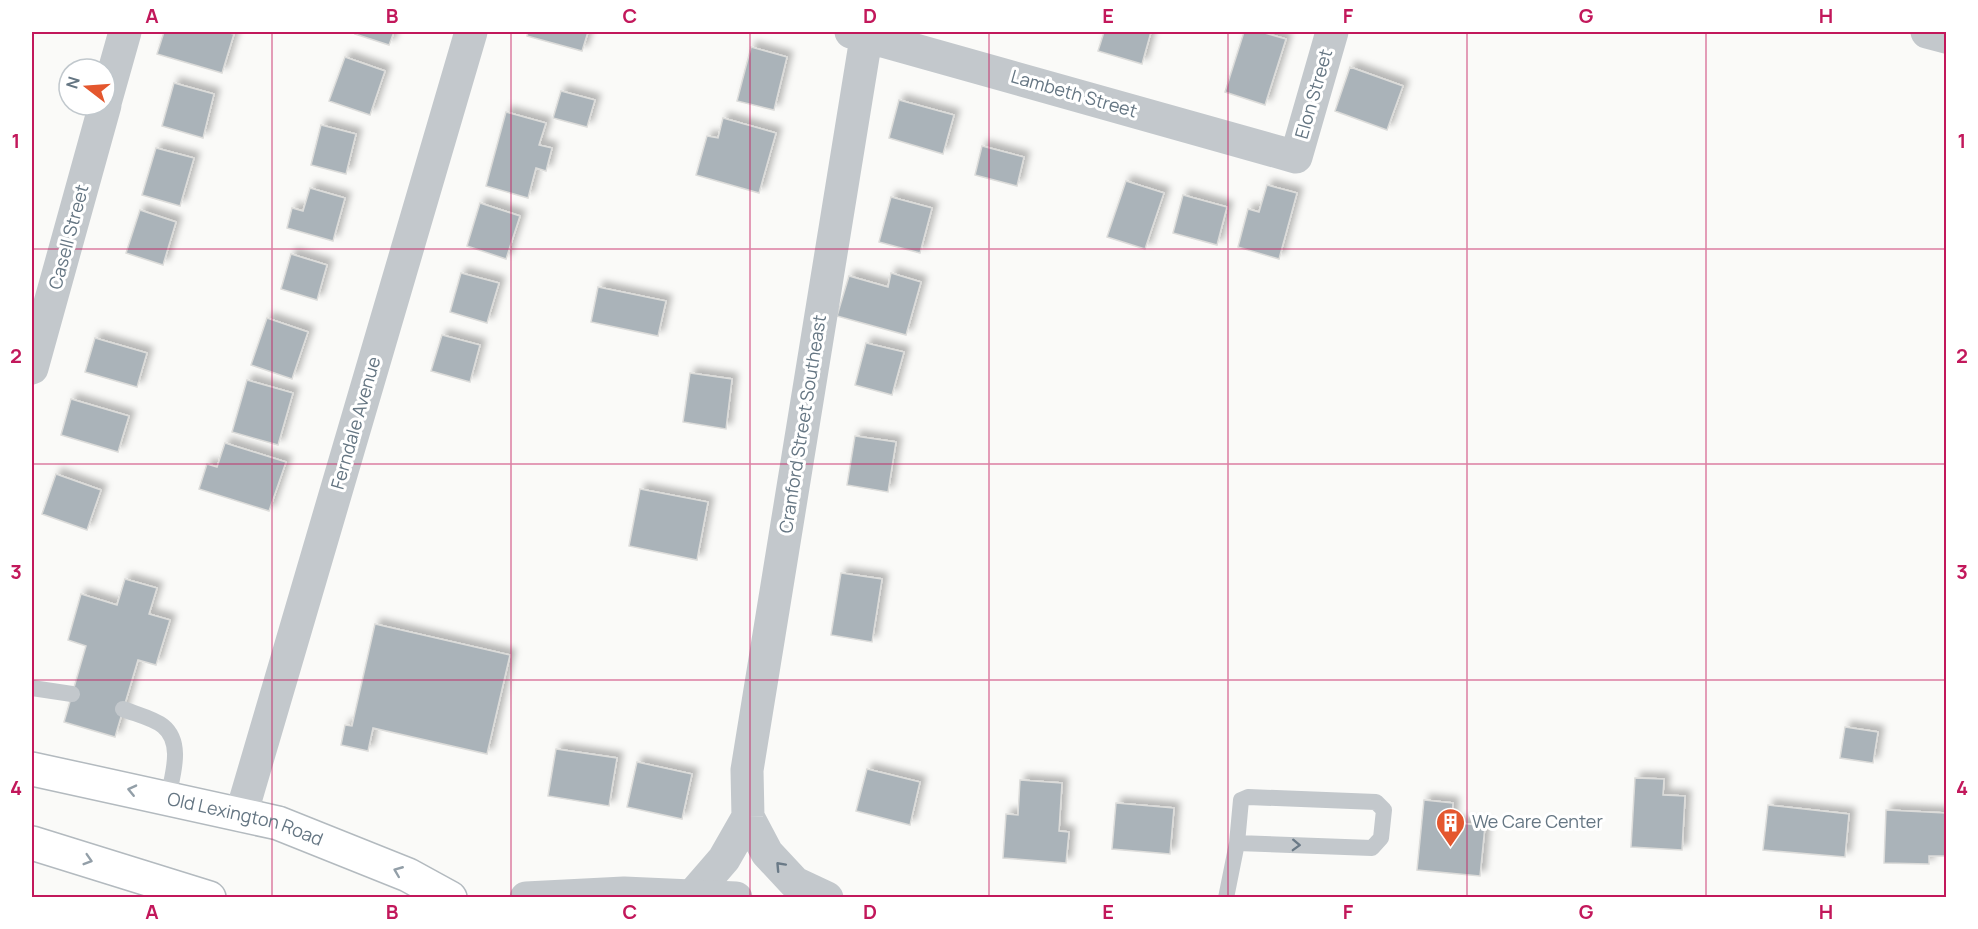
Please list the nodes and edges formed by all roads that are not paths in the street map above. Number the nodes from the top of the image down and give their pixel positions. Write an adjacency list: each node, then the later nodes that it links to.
1 (124, 32): 7 (street, Casell Street)
2 (471, 32): 17 (street, Ferndale Avenue)
3 (1332, 32): 9 (street, Elon Street)
4 (1927, 32): 6 (street)
5 (862, 33): 9 (street, Lambeth Street); 18 (street, Cranford Street Southeast)
6 (1947, 38)
7 (117, 59)
8 (101, 117): 10 (street, Casell Street)
9 (1296, 157)
10 (40, 305): 11 (street, Casell Street)
11 (32, 368)
12 (32, 688): 13 (lane)
13 (72, 693)
14 (123, 709): 16 (lane)
15 (32, 769): 16 (main road, Old Lexington Road, one-way to 15)
16 (168, 798): 17 (main road, Old Lexington Road)
17 (242, 815): 23 (main road, Old Lexington Road, one-way to 17)
18 (748, 817): 21 (street); 26 (street, Cranford Street Southeast, one-way to 18)
19 (32, 843): 22 (main road, one-way to 22)
20 (1237, 843): 20 (lane, one-way to 20); 27 (lane)
21 (692, 896): 24 (street); 25 (street)
22 (209, 897)
23 (450, 897)
24 (526, 897)
25 (736, 897)
26 (827, 897)
27 (1226, 897)

